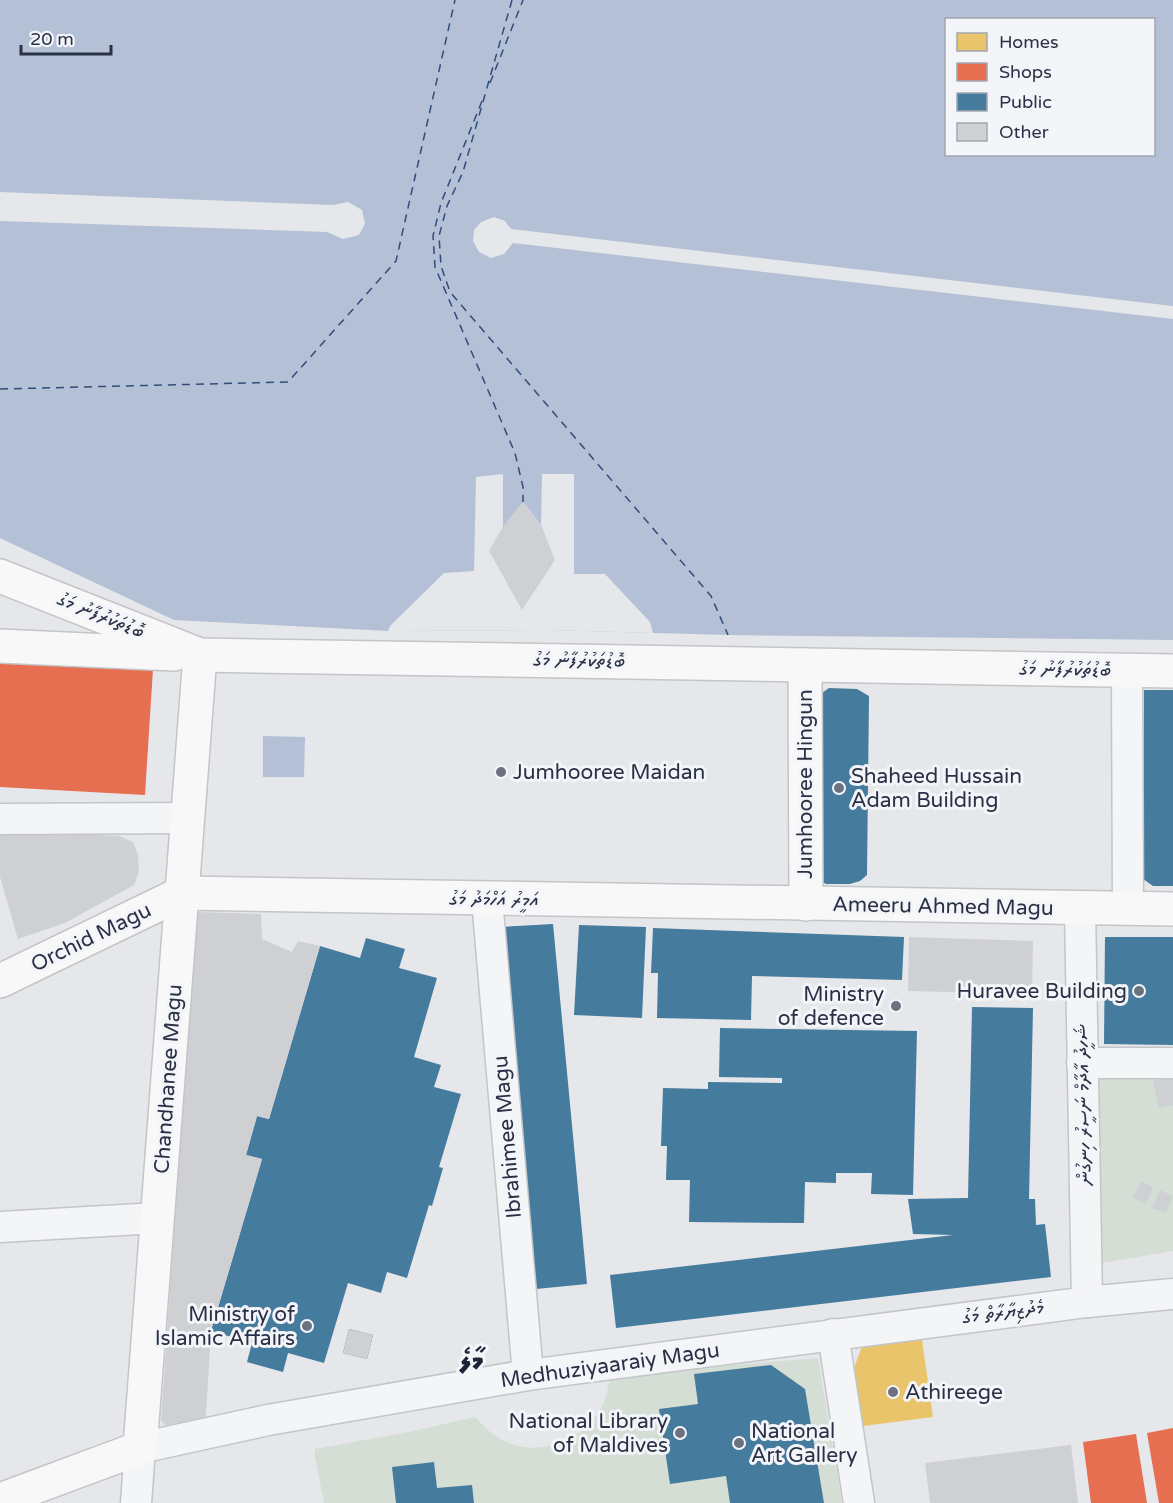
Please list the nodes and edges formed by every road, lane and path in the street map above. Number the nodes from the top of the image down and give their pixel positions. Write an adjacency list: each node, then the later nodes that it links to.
1 (0, 576): 3 (street, ބޮޑުތަކުރުފާނު މަގު)
2 (0, 646): 3 (street)
3 (200, 655): 4 (street, ބޮޑުތަކުރުފާނު މަގު); 7 (street, Chandhanee Magu)
4 (805, 665): 5 (street, ބޮޑުތަކުރުފާނު މަގު); 11 (street, Jumhooree Hingun)
5 (1126, 670): 6 (street, ބޮޑުތަކުރުފާނު މަގު); 13 (street)
6 (1173, 671)
7 (187, 818): 8 (street); 9 (street, Chandhanee Magu)
8 (0, 819)
9 (182, 893): 10 (street, އަމީރު އަހްމަދު މަގު); 15 (street, Orchid Magu); 18 (street, Chandhanee Magu)
10 (487, 899): 11 (street, އަމީރު އަހްމަދު މަގު); 23 (street, Ibrahimee Magu)
11 (806, 904): 12 (street, Ameeru Ahmed Magu)
12 (1080, 909): 13 (street); 16 (street, ޝަހީދު އާދާމް ނަސީރު ހިނގުން)
13 (1128, 909): 14 (street)
14 (1173, 909)
15 (0, 981)
16 (1082, 1063): 17 (street); 21 (street, ޝަހީދު އާދާމް ނަސީރު ހިނގުން)
17 (1173, 1063)
18 (157, 1218): 19 (street); 24 (street, Chandhanee Magu)
19 (0, 1227)
20 (1173, 1294): 21 (street, މެދުޒިޔާރާތް މަގު)
21 (1087, 1302): 22 (street, މެދުޒިޔާރާތް މަގު)
22 (833, 1334): 23 (street, Medhuziyaaraiy Magu); 27 (street)
23 (528, 1375): 24 (street, Medhuziyaaraiy Magu)
24 (140, 1448): 25 (street); 26 (street, Chandhanee Magu)
25 (0, 1500)
26 (136, 1503)
27 (859, 1503)

